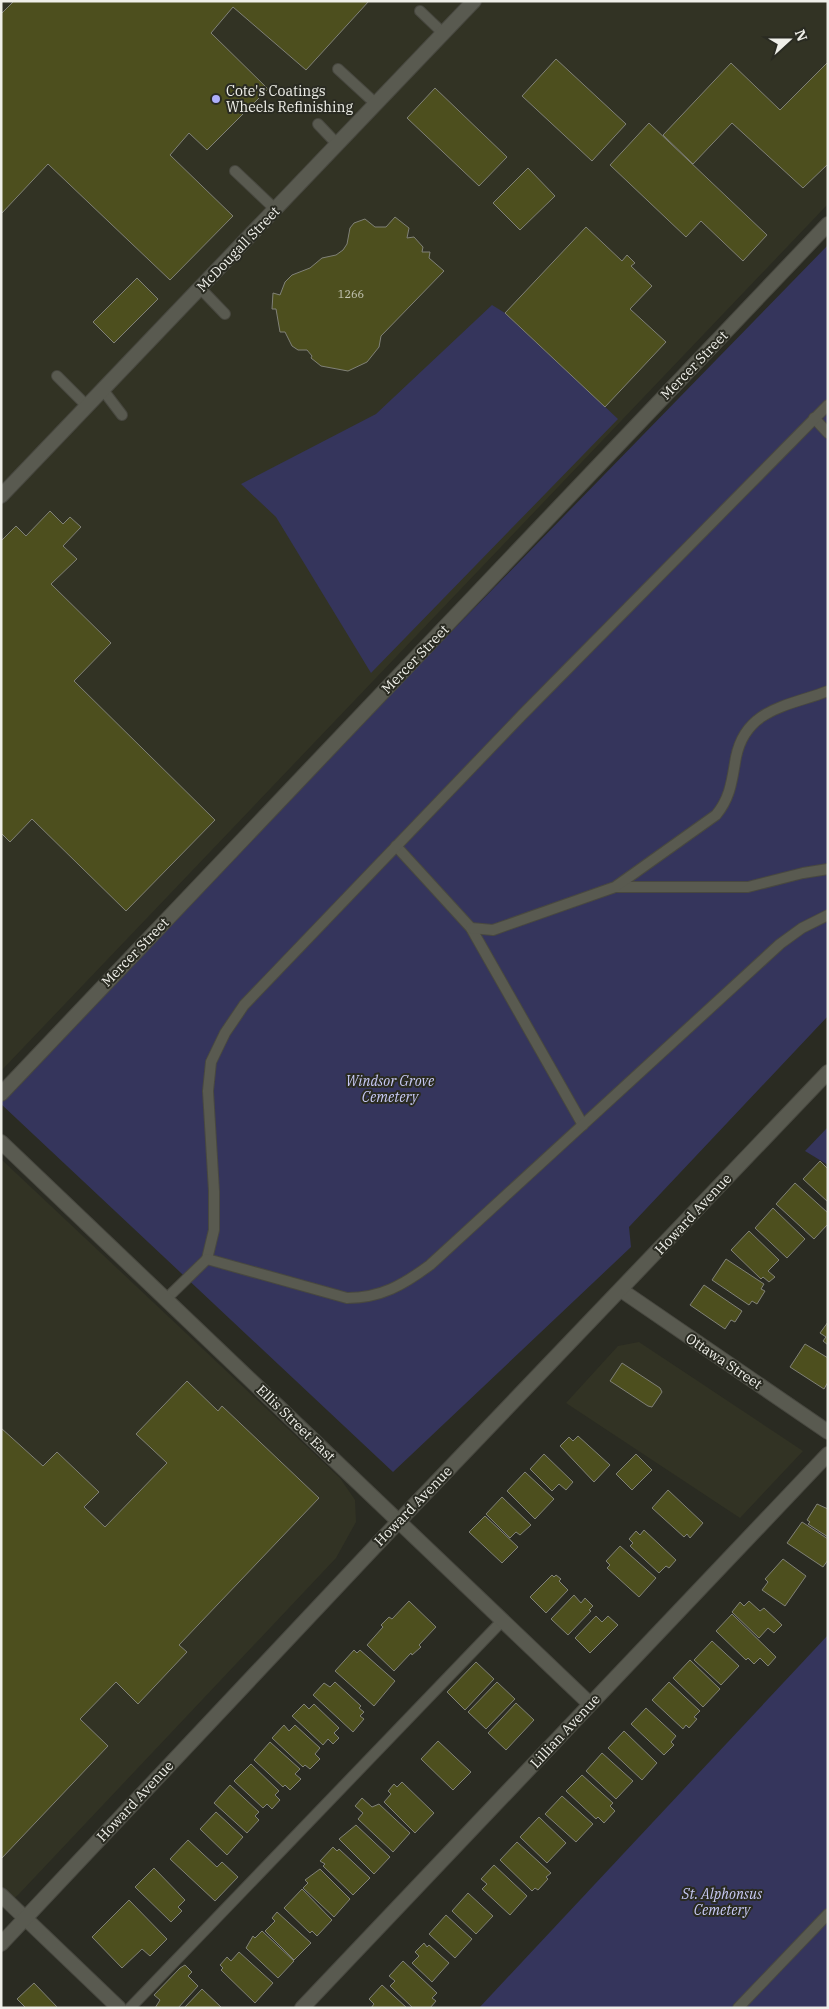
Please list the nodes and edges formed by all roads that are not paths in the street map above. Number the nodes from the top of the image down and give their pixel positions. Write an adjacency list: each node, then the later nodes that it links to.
1 (474, 1): 3 (street, McDougall Street)
2 (420, 11): 3 (lane)
3 (443, 33): 5 (street, McDougall Street)
4 (338, 70): 5 (lane)
5 (376, 104): 7 (street, McDougall Street)
6 (318, 124): 7 (lane)
7 (337, 144): 9 (street, McDougall Street)
8 (235, 171): 9 (lane)
9 (275, 209): 11 (street, McDougall Street)
10 (828, 224): 28 (street, Mercer Street)
11 (200, 288): 12 (lane); 14 (street, McDougall Street)
12 (225, 314)
13 (57, 376): 16 (lane)
14 (103, 390): 16 (street, McDougall Street); 17 (lane)
15 (828, 405): 18 (lane)
16 (87, 406): 20 (street, McDougall Street)
17 (122, 415)
18 (814, 418): 19 (lane); 22 (lane)
19 (828, 433)
20 (1, 496)
21 (828, 692): 24 (lane)
22 (396, 846): 26 (lane); 31 (lane)
23 (828, 870): 24 (lane)
24 (615, 887): 26 (lane)
25 (828, 915): 29 (lane)
26 (472, 928): 29 (lane)
27 (828, 1072): 32 (street, Howard Avenue)
28 (1, 1094)
29 (583, 1125): 31 (lane)
30 (1, 1142): 33 (street, Ellis Street East)
31 (207, 1259): 33 (lane)
32 (621, 1290): 34 (street, Ottawa Street); 36 (street, Howard Avenue)
33 (166, 1299): 36 (street, Ellis Street East)
34 (828, 1432)
35 (828, 1454): 38 (street, Lillian Avenue)
36 (399, 1521): 37 (street, Ellis Street East); 41 (street, Howard Avenue)
37 (503, 1620): 38 (street, Ellis Street East); 44 (lane)
38 (590, 1704): 45 (street, Lillian Avenue)
39 (1, 1895): 41 (street)
40 (828, 1914): 46 (lane)
41 (26, 1918): 42 (street, Howard Avenue); 43 (street)
42 (1, 1944)
43 (119, 2008)
44 (130, 2008)
45 (302, 2008)
46 (738, 2008)

